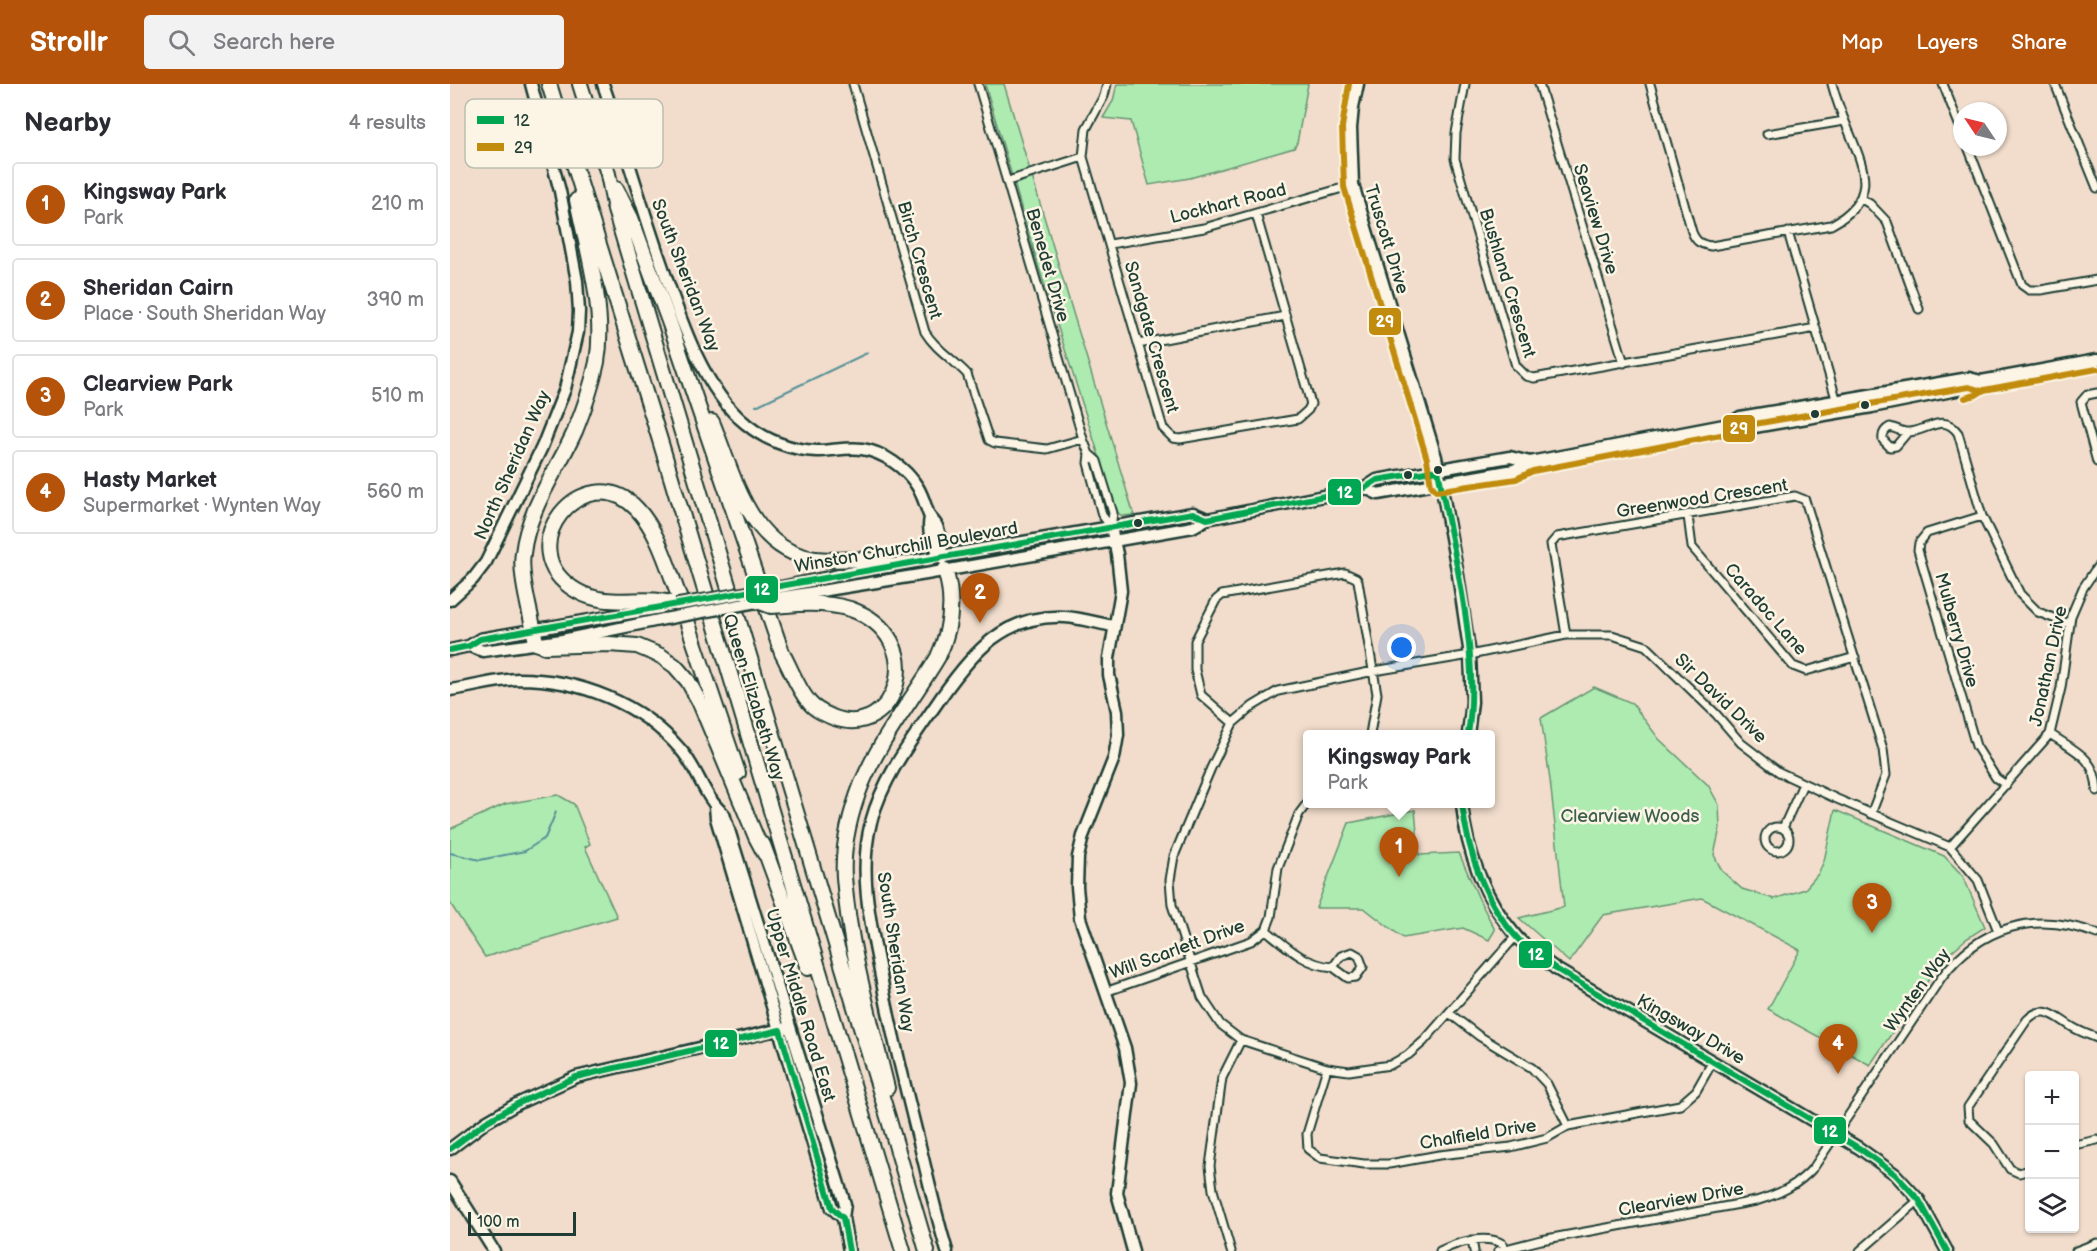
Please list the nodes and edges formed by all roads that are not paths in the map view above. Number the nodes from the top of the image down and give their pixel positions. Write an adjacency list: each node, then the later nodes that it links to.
1 (531, 84): 15 (street, North Sheridan Way)
2 (549, 84): 16 (highway); 17 (highway, Queen Elizabeth Way)
3 (580, 84): 18 (highway, Queen Elizabeth Way)
4 (603, 84): 19 (street, South Sheridan Way)
5 (853, 84): 53 (street, Birch Crescent)
6 (978, 84): 32 (street, Benedet Drive)
7 (1107, 84): 24 (street, Sandgate Crescent)
8 (1358, 84): 33 (street, Truscott Drive)
9 (1466, 84): 46 (street, Bushland Crescent)
10 (1539, 84): 46 (street, Seaview Drive)
11 (1650, 84): 37 (street)
12 (1833, 84): 21 (street)
13 (1943, 84): 20 (street)
14 (2055, 84): 30 (street)
15 (535, 99)
16 (553, 99)
17 (554, 99)
18 (585, 99)
19 (608, 99)
20 (1953, 109)
21 (1844, 121): 22 (street); 35 (street)
22 (1767, 134)
23 (1971, 156): 39 (street)
24 (1083, 157): 32 (street); 38 (street, Sandgate Crescent)
25 (554, 168): 68 (street, North Sheridan Way)
26 (569, 168): 75 (highway)
27 (575, 168): 105 (highway, Queen Elizabeth Way)
28 (606, 168): 31 (highway, Queen Elizabeth Way)
29 (631, 168): 64 (street, South Sheridan Way)
30 (2094, 170): 34 (street)
31 (608, 174): 42 (highway); 110 (highway, Queen Elizabeth Way)
32 (1008, 181): 53 (street, Benedet Drive)
33 (1353, 185): 36 (street, Lockhart Road); 56 (street, Truscott Drive)
34 (2097, 188)
35 (1860, 198): 37 (street); 40 (street)
36 (1256, 214): 38 (street, Lockhart Road); 41 (street, Sandgate Crescent)
37 (1788, 232): 43 (street)
38 (1110, 244): 44 (street, Sandgate Crescent)
39 (2097, 280)
40 (1919, 309)
41 (1285, 316): 44 (street); 44 (street, Sandgate Crescent)
42 (670, 324): 65 (highway); 67 (highway)
43 (1816, 328): 46 (street, Bushland Crescent); 49 (street)
44 (1138, 344)
45 (2097, 360): 47 (street, Winston Churchill Boulevard)
46 (1624, 363)
47 (1981, 381): 49 (street, Winston Churchill Boulevard); 50 (street, Winston Churchill Boulevard)
48 (2097, 393): 55 (street)
49 (1836, 399): 50 (street); 51 (street, Winston Churchill Boulevard)
50 (1839, 413): 51 (street, Winston Churchill Boulevard)
51 (1729, 424): 54 (street, Winston Churchill Boulevard)
52 (1907, 433): 60 (street)
53 (1083, 439): 62 (street, Benedet Drive)
54 (1530, 462): 56 (street, Winston Churchill Boulevard); 57 (street, Winston Churchill Boulevard)
55 (2097, 462)
56 (1438, 470): 57 (street, Truscott Drive); 58 (street, Winston Churchill Boulevard)
57 (1440, 483): 58 (street, Winston Churchill Boulevard); 77 (street)
58 (1365, 488): 61 (street, Winston Churchill Boulevard)
59 (1688, 516): 74 (street, Greenwood Crescent); 78 (street, Caradoc Lane); 78 (street, Greenwood Crescent)
60 (1982, 516): 72 (street); 86 (street, Mulberry Drive)
61 (1207, 519): 62 (street, Winston Churchill Boulevard); 63 (street, Winston Churchill Boulevard)
62 (1111, 527): 63 (street); 64 (street, Winston Churchill Boulevard)
63 (1114, 541): 64 (street, Winston Churchill Boulevard); 73 (street)
64 (943, 564): 65 (street, Winston Churchill Boulevard); 67 (street, Winston Churchill Boulevard); 110 (highway)
65 (888, 565): 67 (street, Winston Churchill Boulevard)
66 (2097, 567): 72 (street, Jonathan Drive)
67 (784, 596): 69 (highway, bridge); 71 (street, Winston Churchill Boulevard, bridge)
68 (450, 600)
69 (757, 601): 75 (street, bridge)
70 (659, 605): 71 (highway); 75 (street); 94 (highway)
71 (676, 605)
72 (2069, 624): 84 (street, Jonathan Drive)
73 (1113, 626): 101 (street); 127 (street, South Sheridan Way)
74 (1566, 635): 77 (street, Sir David Drive); 85 (street, Sir David Drive)
75 (535, 636): 76 (street); 94 (highway)
76 (450, 650)
77 (1470, 655): 79 (street, Sir David Drive); 83 (street)
78 (1855, 657): 91 (street, Greenwood Crescent)
79 (1374, 671): 81 (street, Sir David Drive); 81 (street); 82 (street)
80 (450, 690): 88 (street, Upper Middle Road East)
81 (1233, 723): 99 (street)
82 (1371, 730)
83 (1469, 730)
84 (2050, 734): 86 (street, Jonathan Drive); 87 (street)
85 (1803, 784): 91 (street, Sir David Drive); 92 (street)
86 (2006, 785): 93 (street, Jonathan Drive)
87 (2097, 791)
88 (715, 806): 103 (street, Upper Middle Road East); 104 (street, Upper Middle Road East)
89 (1304, 808): 95 (street, Will Scarlett Drive)
90 (1463, 808): 98 (street, Kingsway Drive)
91 (1871, 814): 93 (street, Sir David Drive)
92 (1783, 828)
93 (1950, 847): 96 (street, Sir David Drive)
94 (765, 854): 105 (highway)
95 (1266, 930): 99 (street, Will Scarlett Drive); 100 (street)
96 (1998, 931): 97 (street, Wynten Way); 112 (street, Wynten Way)
97 (2097, 934)
98 (1516, 936): 102 (street); 108 (street, Kingsway Drive)
99 (1190, 962): 101 (street, Will Scarlett Drive); 107 (street)
100 (1333, 967): 100 (street)
101 (1104, 992): 128 (street)
102 (1449, 1013): 109 (street); 111 (street)
103 (791, 1026): 104 (street); 119 (street, Upper Middle Road East)
104 (780, 1030): 115 (street); 119 (street, Upper Middle Road East)
105 (837, 1036): 125 (highway, Queen Elizabeth Way)
106 (2097, 1038): 116 (street)
107 (1241, 1040): 109 (street); 129 (street)
108 (1713, 1062): 111 (street, Chalfield Drive); 112 (street, Kingsway Drive)
109 (1327, 1068): 111 (street, Chalfield Drive)
110 (888, 1117): 126 (highway, Queen Elizabeth Way)
111 (1568, 1126)
112 (1835, 1134): 118 (street, Kingsway Drive); 122 (street, Clearview Drive)
113 (2097, 1140): 114 (street)
114 (2079, 1144)
115 (450, 1149)
116 (2025, 1171)
117 (450, 1181): 123 (street)
118 (1919, 1200): 132 (street); 133 (street, Kingsway Drive)
119 (843, 1218): 124 (street, Upper Middle Road East)
120 (1472, 1240): 122 (street, Clearview Drive); 130 (street, Clearview Drive); 131 (street)
121 (2097, 1243): 134 (street)
122 (1502, 1250)
123 (494, 1251)
124 (849, 1251)
125 (903, 1251)
126 (927, 1251)
127 (947, 1251)
128 (1133, 1251)
129 (1231, 1251)
130 (1440, 1251)
131 (1474, 1251)
132 (1860, 1251)
133 (1947, 1251)
134 (2076, 1251)

